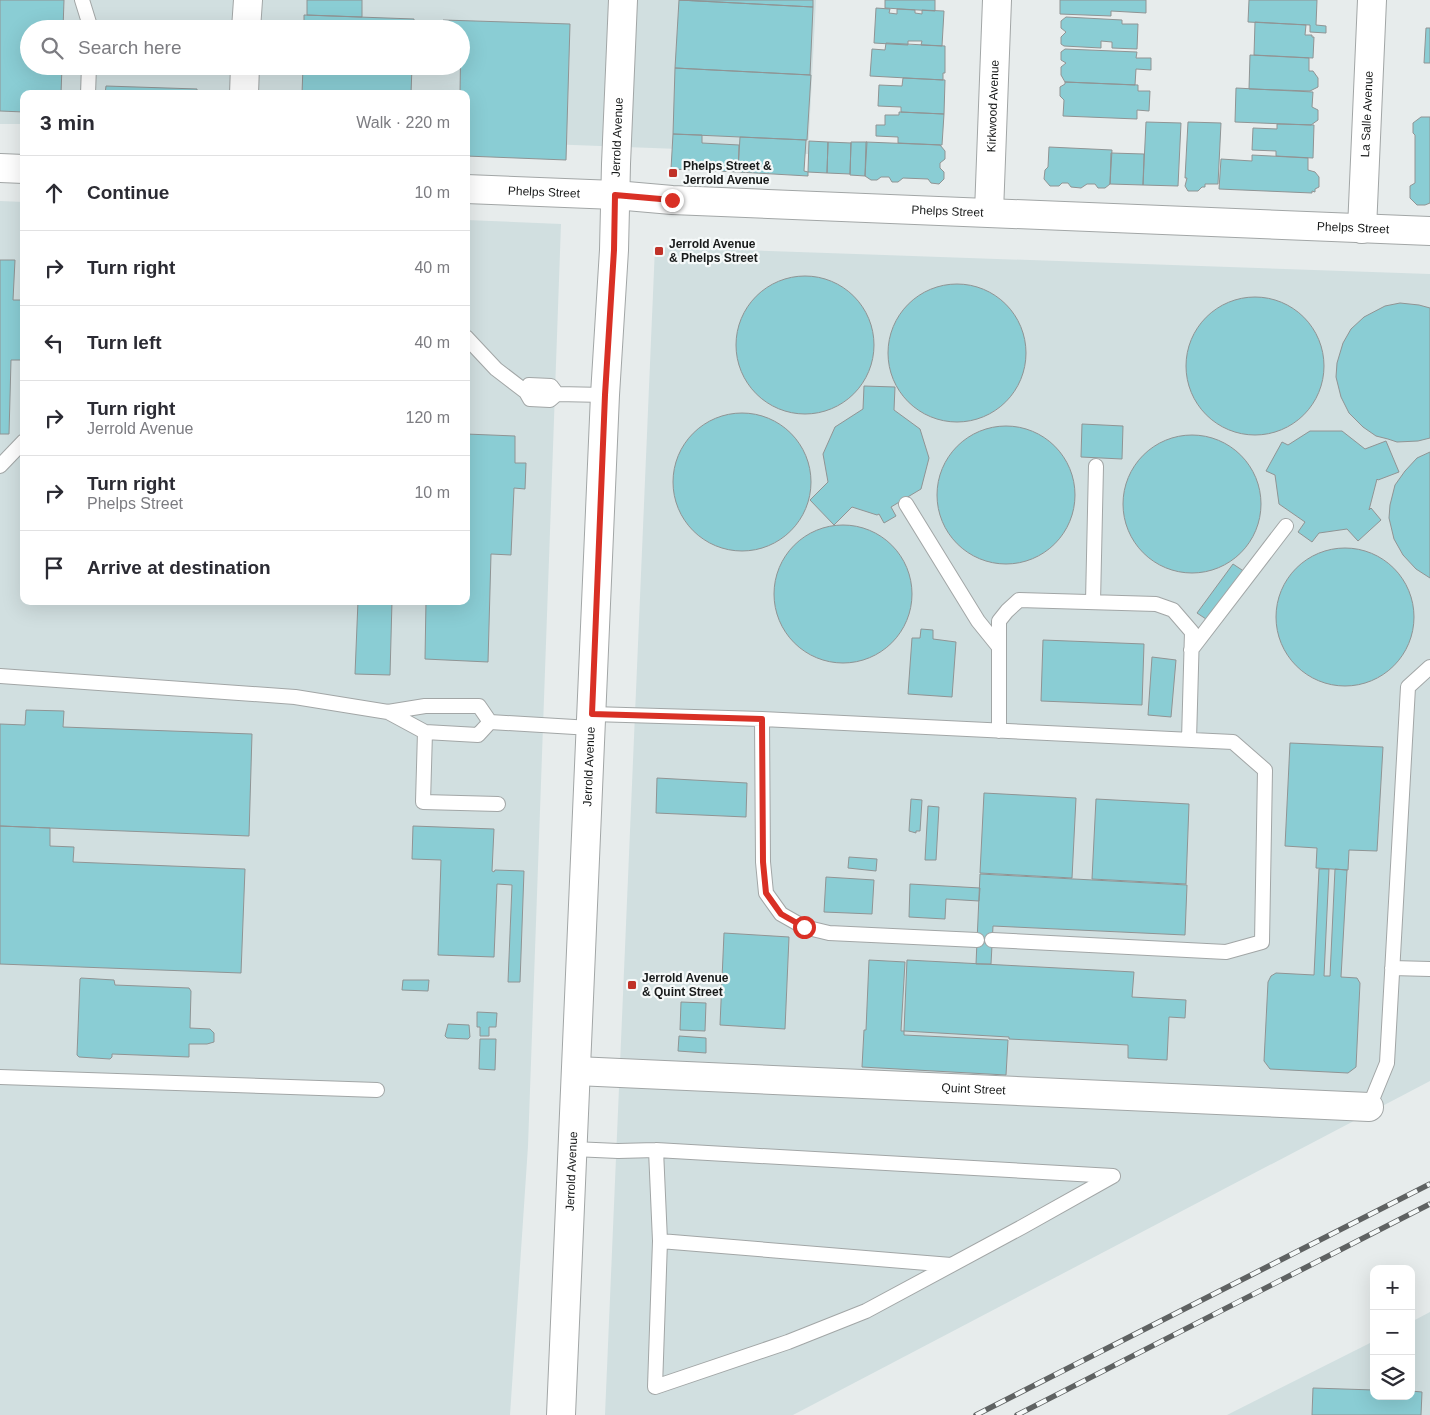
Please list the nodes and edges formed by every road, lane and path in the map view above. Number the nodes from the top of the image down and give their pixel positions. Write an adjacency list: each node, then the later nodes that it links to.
1 (82, 0): 6 (lane)
2 (248, 0): 7 (street)
3 (623, 0): 15 (street, Jerrold Avenue)
4 (997, 0): 16 (street, Kirkwood Avenue)
5 (1372, 0): 17 (street, La Salle Avenue)
6 (88, 20)
7 (247, 20)
8 (89, 75): 10 (lane)
9 (245, 75): 11 (street)
10 (88, 90)
11 (244, 90)
12 (0, 168): 13 (street)
13 (20, 169)
14 (470, 189): 15 (street, Phelps Street)
15 (615, 195): 16 (street, Phelps Street); 20 (street, Jerrold Avenue)
16 (989, 212): 17 (street, Phelps Street)
17 (1362, 229): 18 (street, Phelps Street)
18 (1430, 231)
19 (470, 341): 20 (lane)
20 (605, 395): 33 (street, Jerrold Avenue)
21 (20, 445): 22 (lane)
22 (0, 466)
23 (1096, 466): 26 (lane)
24 (906, 504): 27 (lane)
25 (1286, 526): 28 (lane)
26 (1093, 602): 27 (lane); 28 (lane)
27 (999, 647): 35 (lane)
28 (1192, 650): 37 (lane)
29 (1430, 667): 41 (lane)
30 (0, 676): 31 (lane)
31 (388, 712): 34 (lane); 36 (lane)
32 (762, 719): 33 (lane); 35 (lane); 39 (lane)
33 (592, 721): 34 (lane); 43 (street, Jerrold Avenue)
34 (490, 722): 36 (lane)
35 (999, 731): 37 (lane)
36 (425, 732): 38 (lane)
37 (1189, 740): 40 (lane)
38 (498, 804)
39 (977, 940)
40 (992, 940)
41 (1392, 968): 42 (lane); 46 (lane)
42 (1430, 969)
43 (576, 1071): 46 (street, Quint Street); 47 (street, Jerrold Avenue)
44 (0, 1077): 45 (lane)
45 (377, 1090)
46 (1369, 1107)
47 (573, 1149): 48 (lane); 51 (street, Jerrold Avenue)
48 (656, 1150): 49 (lane); 50 (lane)
49 (660, 1241): 50 (lane); 50 (lane)
50 (951, 1265)
51 (561, 1415)

